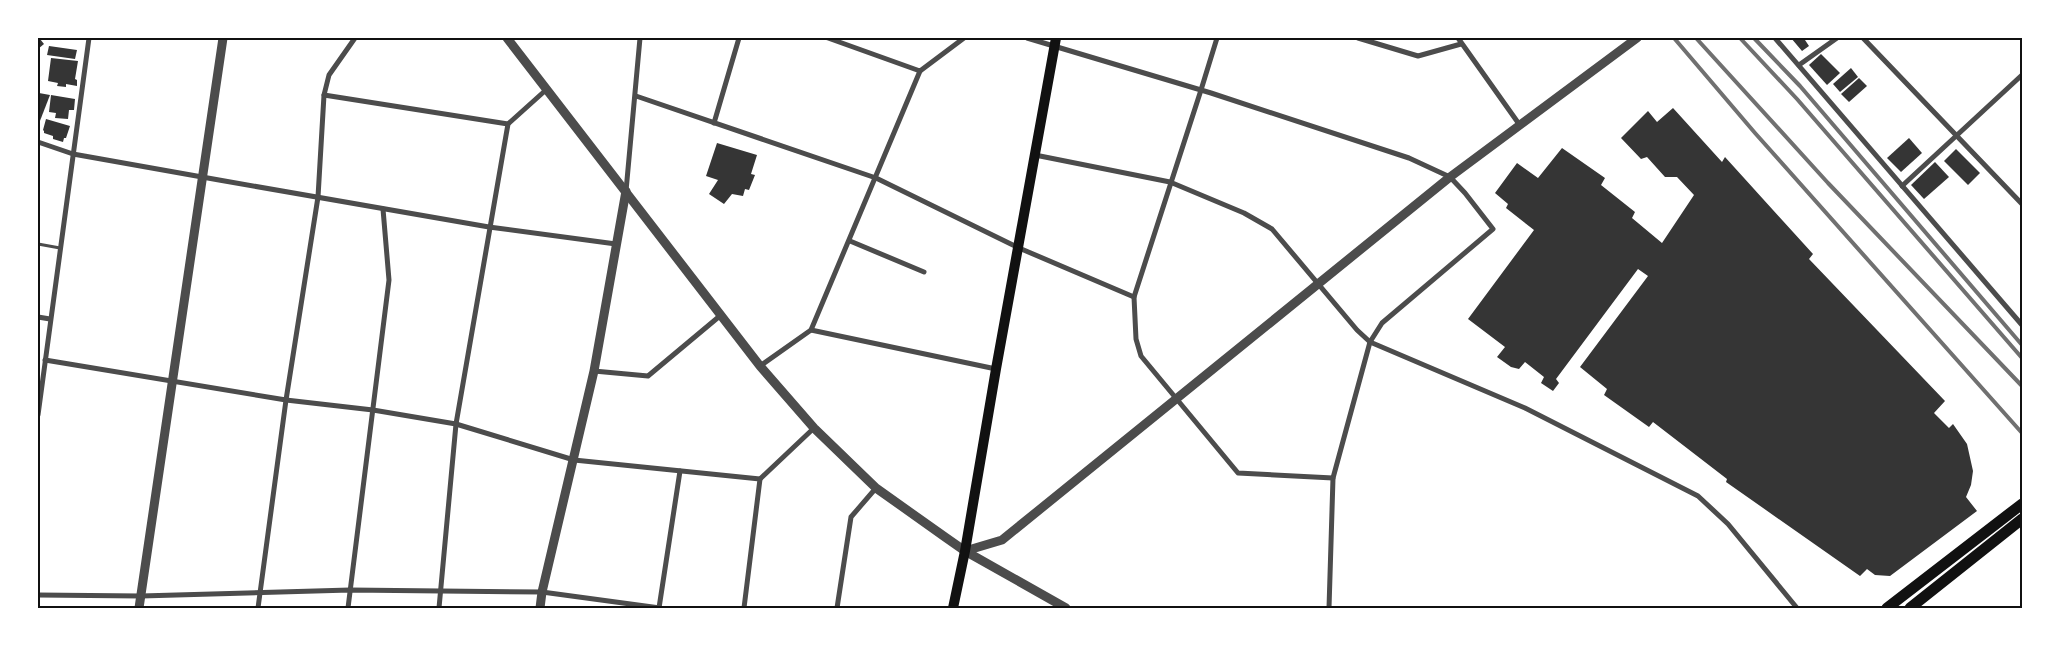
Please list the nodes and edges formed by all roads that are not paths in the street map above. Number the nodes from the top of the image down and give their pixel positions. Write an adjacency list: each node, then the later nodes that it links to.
1 (89, 38): 31 (street)
2 (223, 38): 33 (street)
3 (355, 38): 24 (street)
4 (507, 38): 22 (street)
5 (640, 38): 25 (street)
6 (739, 38): 26 (street)
7 (828, 38): 20 (street)
8 (964, 38): 20 (street)
9 (1027, 38): 17 (street)
10 (1216, 38): 23 (street)
11 (1358, 38): 18 (street)
12 (1458, 38): 18 (street)
13 (1636, 38): 28 (street)
14 (1776, 38): 19 (street)
15 (1837, 38): 19 (street)
16 (1863, 38): 29 (street)
17 (1055, 42): 23 (street); 32 (main road)
18 (1460, 44): 28 (street)
19 (1799, 65): 37 (street)
20 (920, 71): 35 (street)
21 (2022, 75): 29 (street)
22 (547, 88): 27 (street); 38 (street)
23 (1201, 90): 34 (street); 36 (street)
24 (324, 95): 27 (street); 39 (street)
25 (636, 96): 26 (street); 38 (street)
26 (714, 122): 35 (street)
27 (508, 124): 42 (street)
28 (1519, 124): 34 (street)
29 (1958, 136): 37 (street); 40 (street)
30 (38, 142): 31 (street)
31 (73, 154): 33 (street); 46 (street)
32 (1035, 155): 36 (street); 47 (main road)
33 (203, 177): 39 (street); 61 (street)
34 (1450, 177): 49 (street); 56 (street)
35 (876, 178): 43 (street); 47 (street)
36 (1170, 182): 49 (street); 50 (street)
37 (1902, 186): 54 (street)
38 (626, 191): 45 (street); 51 (street)
39 (318, 197): 41 (street); 63 (street)
40 (2022, 204)
41 (383, 209): 42 (street); 64 (street)
42 (489, 227): 45 (street); 66 (street)
43 (850, 241): 48 (street); 55 (street)
44 (38, 244): 46 (lane)
45 (616, 244): 60 (street)
46 (60, 248): 53 (street)
47 (1019, 248): 50 (street); 59 (main road)
48 (924, 272)
49 (1319, 283): 56 (street); 62 (street)
50 (1134, 297): 62 (street)
51 (721, 315): 58 (street); 60 (street)
52 (38, 317): 53 (street)
53 (50, 319): 57 (street)
54 (2022, 325)
55 (811, 330): 58 (street); 59 (street)
56 (1370, 342): 70 (street); 93 (street)
57 (44, 360): 61 (street); 65 (street)
58 (760, 366): 67 (street)
59 (996, 370): 75 (main road)
60 (594, 371): 68 (street)
61 (172, 380): 63 (street); 81 (street)
62 (1178, 399): 70 (street); 75 (street)
63 (286, 400): 64 (street); 77 (street)
64 (373, 410): 66 (street); 76 (street)
65 (38, 415)
66 (456, 424): 68 (street); 78 (street)
67 (814, 428): 71 (street); 72 (street)
68 (574, 460): 69 (street); 79 (street)
69 (680, 471): 71 (street); 87 (street)
70 (1333, 478): 92 (street)
71 (760, 479): 88 (street)
72 (876, 488): 75 (street); 89 (street)
73 (2022, 504): 94 (highway)
74 (2022, 519): 95 (highway)
75 (965, 551): 90 (main road); 91 (street)
76 (350, 590): 77 (street); 78 (street); 84 (street)
77 (260, 591): 81 (street); 83 (street)
78 (441, 591): 79 (street); 85 (street)
79 (542, 592): 86 (street); 87 (street)
80 (38, 595): 81 (street)
81 (141, 596): 82 (street)
82 (139, 608)
83 (258, 608)
84 (348, 608)
85 (439, 608)
86 (540, 608)
87 (659, 608)
88 (744, 608)
89 (837, 608)
90 (953, 608)
91 (1066, 608)
92 (1329, 608)
93 (1797, 608)
94 (1887, 608)
95 (1910, 608)

